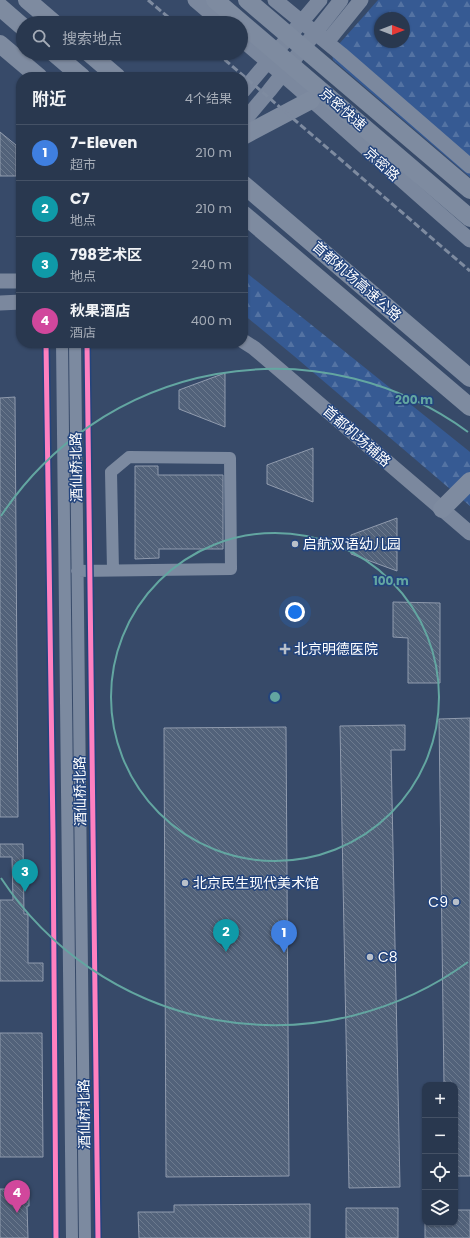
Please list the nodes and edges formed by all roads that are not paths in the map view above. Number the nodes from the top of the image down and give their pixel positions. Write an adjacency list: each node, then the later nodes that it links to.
1 (27, 0): 10 (highway)
2 (195, 0): 11 (main road)
3 (215, 0): 12 (highway, 京密快速, bridge)
4 (247, 0): 35 (highway, 京密快速, bridge)
5 (320, 0): 14 (main road)
6 (341, 0): 16 (main road)
7 (360, 0): 17 (main road)
8 (281, 2): 14 (main road)
9 (0, 7): 13 (highway)
10 (46, 16)
11 (214, 16)
12 (234, 16)
13 (16, 21)
14 (301, 22): 16 (main road); 24 (main road)
15 (248, 28): 37 (highway, 京密快速, bridge)
16 (315, 33): 17 (main road); 28 (main road)
17 (327, 42): 33 (main road)
18 (0, 44): 20 (highway)
19 (248, 45): 24 (main road, 京密路)
20 (16, 58)
21 (19, 60): 25 (highway)
22 (62, 60): 26 (highway)
23 (97, 60): 27 (highway)
24 (268, 61): 28 (main road, 京密路); 29 (main road)
25 (33, 72)
26 (76, 72)
27 (110, 72)
28 (282, 74): 30 (main road, 京密路); 31 (main road)
29 (248, 85)
30 (311, 100): 32 (highway); 38 (main road, 京密路)
31 (248, 116)
32 (248, 133)
33 (470, 166)
34 (248, 188): 46 (highway, 首都机场高速公路)
35 (470, 190)
36 (248, 218): 47 (highway, 首都机场高速公路)
37 (470, 218)
38 (470, 240)
39 (0, 281): 40 (main road)
40 (16, 281)
41 (16, 302): 42 (main road)
42 (0, 303)
43 (248, 344): 49 (main road, 首都机场辅路)
44 (62, 348): 53 (street, 酒仙桥北路)
45 (75, 348): 52 (street, 酒仙桥北路)
46 (470, 378)
47 (470, 407)
48 (470, 480): 49 (highway)
49 (442, 509): 50 (main road, 首都机场辅路)
50 (470, 533)
51 (113, 570): 51 (street); 52 (street)
52 (77, 571): 54 (street, 酒仙桥北路)
53 (72, 1238)
54 (85, 1238)

